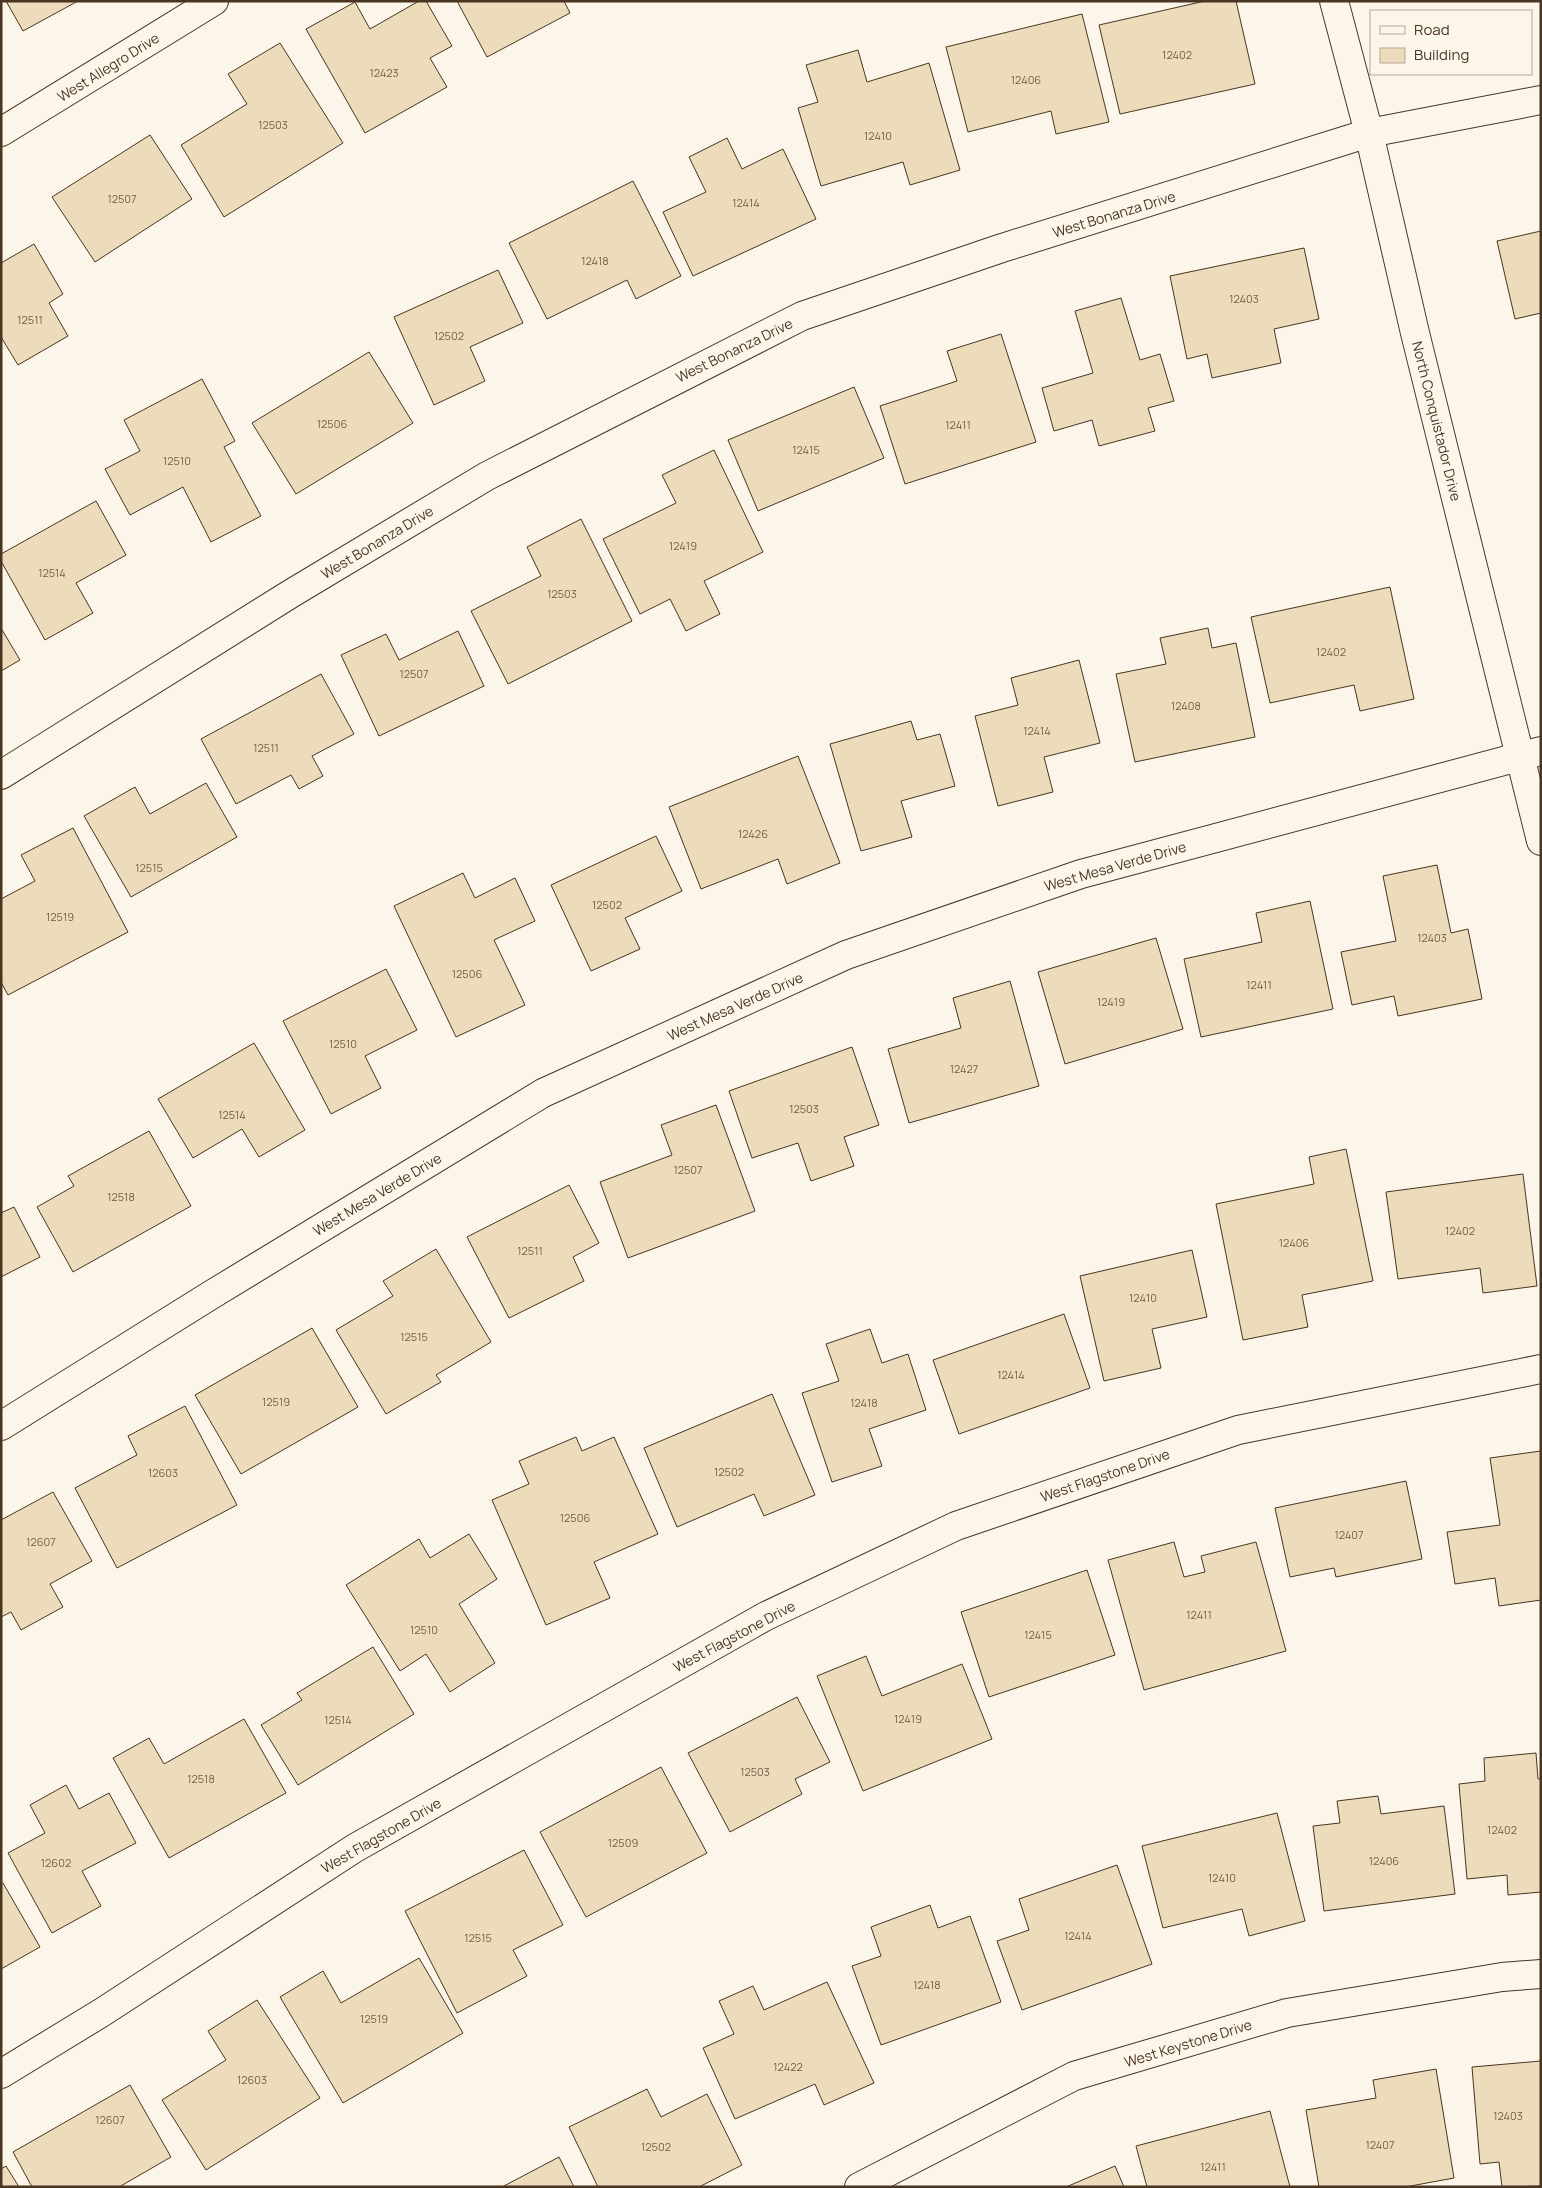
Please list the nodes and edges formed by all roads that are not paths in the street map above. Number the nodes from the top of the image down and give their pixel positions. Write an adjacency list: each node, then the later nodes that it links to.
1 (214, 1): 4 (street, West Allegro Drive)
2 (1334, 1): 5 (street, North Conquistador Drive)
3 (1541, 100): 5 (street, West Bonanza Drive)
4 (1, 132)
5 (1369, 134): 6 (street, North Conquistador Drive); 7 (street, West Bonanza Drive)
6 (1530, 753): 8 (street, North Conquistador Drive); 10 (street, West Mesa Verde Drive)
7 (1, 775)
8 (1541, 841)
9 (1541, 1369): 12 (street, West Flagstone Drive)
10 (1, 1426)
11 (1541, 1974): 13 (street, West Keystone Drive)
12 (1, 2074)
13 (859, 2187)

